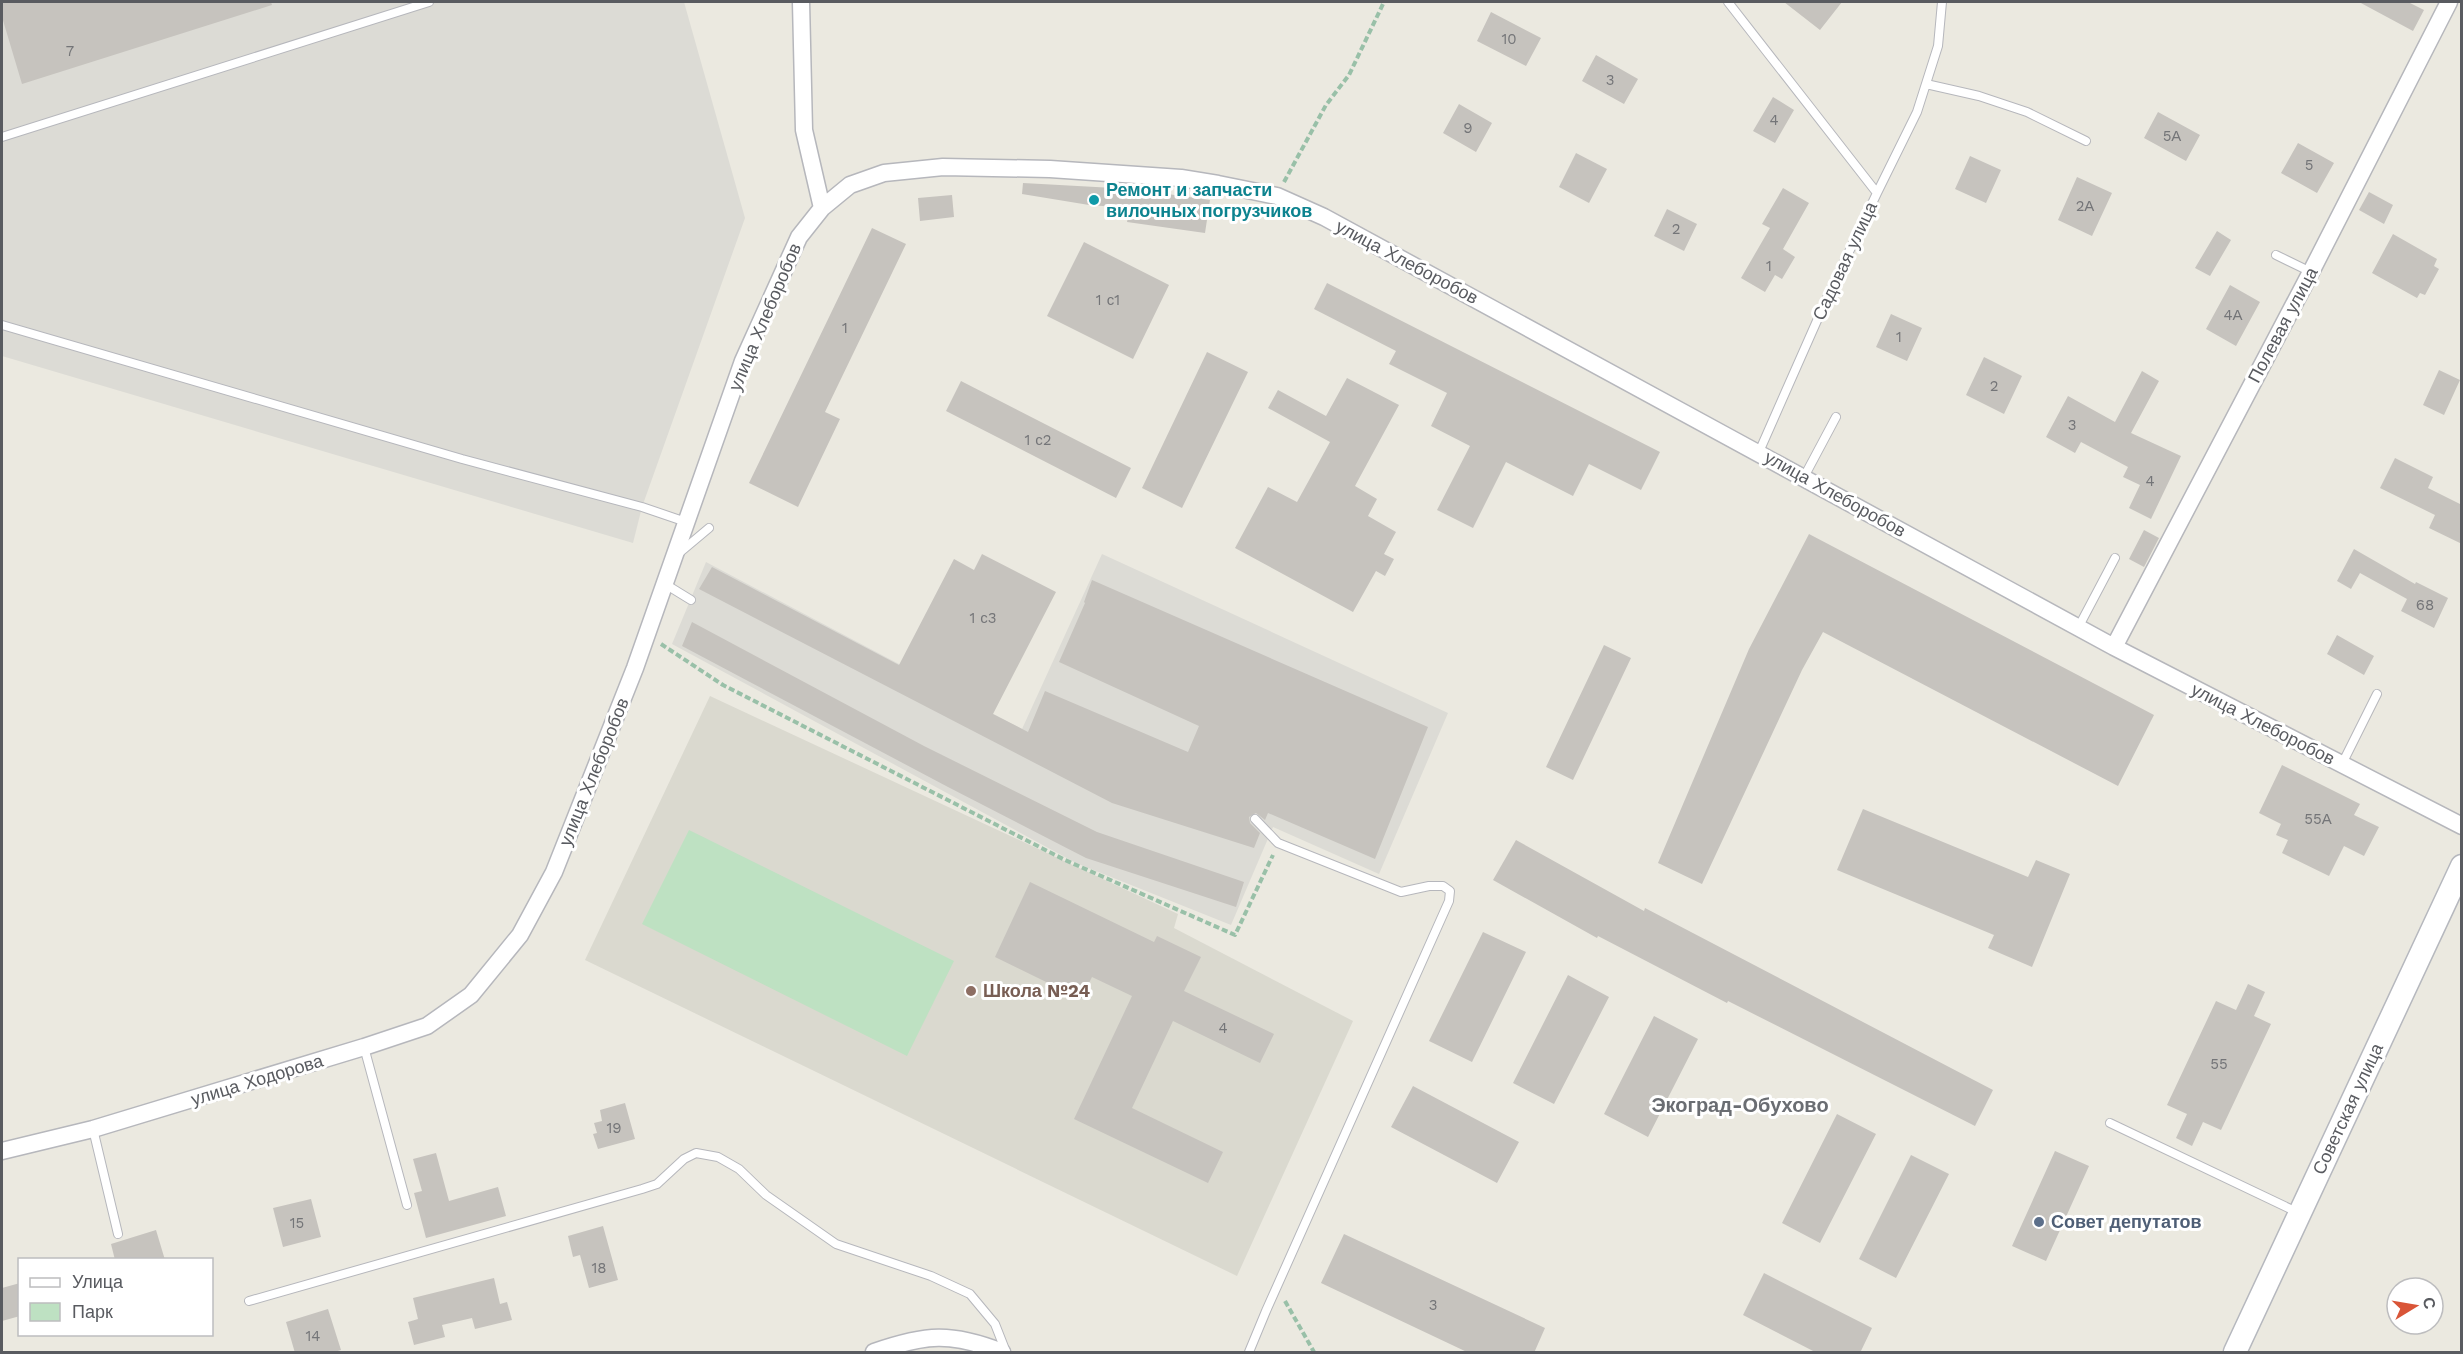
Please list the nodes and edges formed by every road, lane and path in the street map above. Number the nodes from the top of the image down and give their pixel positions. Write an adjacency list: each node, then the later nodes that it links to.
1 (429, 2): 8 (lane)
2 (801, 2): 12 (street)
3 (1384, 2): 11 (path)
4 (1728, 2): 10 (lane, Садовая улица)
5 (1942, 2): 7 (lane)
6 (2449, 2): 14 (street, Полевая улица)
7 (1926, 84): 9 (lane); 10 (lane)
8 (2, 136)
9 (2086, 141)
10 (1877, 193): 17 (lane, Садовая улица)
11 (1277, 196): 12 (street, улица Хлеборобов); 17 (street, улица Хлеборобов)
12 (822, 208): 19 (street, улица Хлеборобов)
13 (2276, 255): 14 (lane)
14 (2311, 272): 27 (street, Полевая улица)
15 (2, 325): 19 (lane)
16 (1836, 417): 18 (lane)
17 (1759, 452): 18 (street, улица Хлеборобов)
18 (1804, 477): 25 (street, улица Хлеборобов)
19 (686, 522): 21 (street, улица Хлеборобов)
20 (710, 528): 21 (lane)
21 (674, 558): 23 (street, улица Хлеборобов)
22 (2115, 558): 25 (lane)
23 (665, 585): 24 (lane); 26 (street, улица Хлеборобов)
24 (691, 600)
25 (2078, 628): 27 (street, улица Хлеборобов)
26 (647, 635): 32 (path); 34 (street, улица Хлеборобов)
27 (2114, 647): 29 (street, улица Хлеборобов)
28 (2377, 694): 29 (lane)
29 (2342, 765): 31 (street, улица Хлеборобов)
30 (1255, 819): 32 (lane)
31 (2462, 826)
32 (1278, 843): 42 (lane)
33 (2462, 866): 40 (main road, Советская улица)
34 (493, 970): 35 (street, улица Ходорова)
35 (364, 1047): 37 (street, улица Ходорова); 39 (lane)
36 (2110, 1123): 40 (lane)
37 (93, 1129): 38 (street, улица Ходорова); 41 (lane)
38 (2, 1151)
39 (407, 1205)
40 (2299, 1214): 48 (main road, Советская улица)
41 (118, 1234)
42 (1278, 1287): 46 (lane); 47 (path)
43 (249, 1301): 45 (lane)
44 (874, 1353): 45 (street)
45 (1004, 1353)
46 (1250, 1353)
47 (1314, 1353)
48 (2235, 1353)

